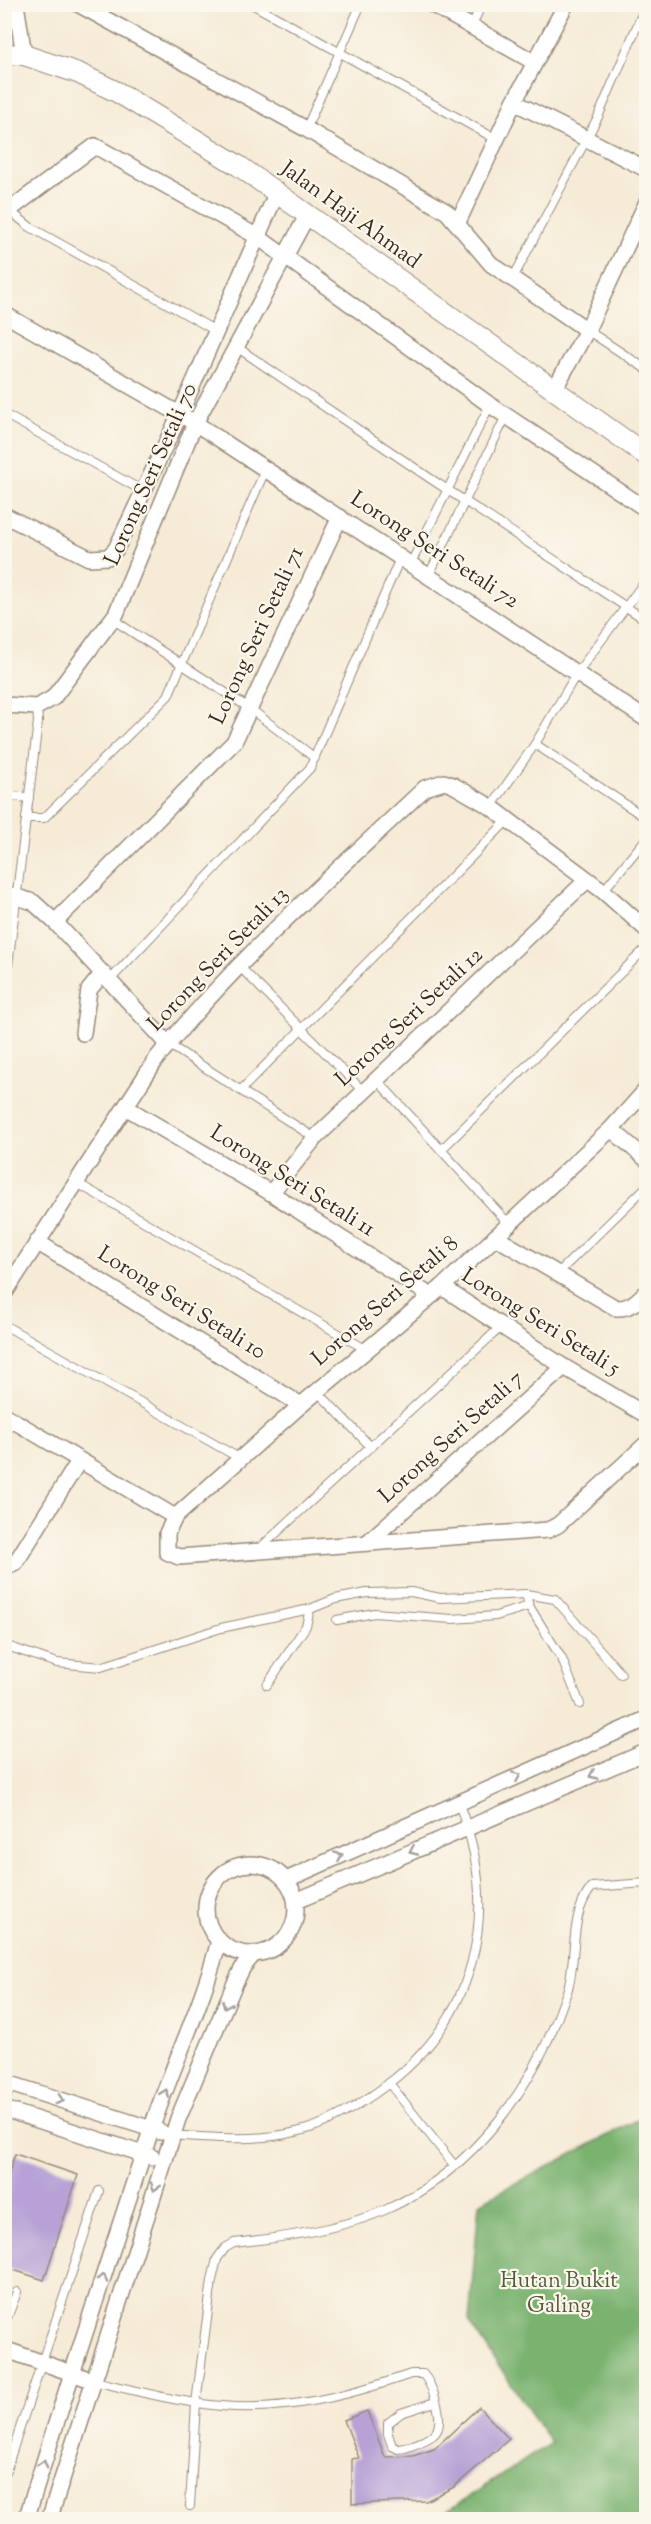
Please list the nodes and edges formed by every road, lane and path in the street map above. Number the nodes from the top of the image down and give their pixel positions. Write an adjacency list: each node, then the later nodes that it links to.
1 (16, 4): 11 (street)
2 (78, 4): 14 (street)
3 (252, 4): 10 (lane)
4 (361, 4): 10 (lane)
5 (431, 4): 9 (street)
6 (482, 4): 9 (lane)
7 (566, 4): 12 (street)
8 (646, 5): 15 (lane)
9 (471, 27): 12 (street)
10 (340, 51): 14 (lane); 16 (lane)
11 (14, 55): 18 (street, Jalan Haji Ahmad)
12 (534, 62): 13 (street)
13 (514, 102): 15 (street); 16 (street)
14 (306, 129): 22 (street)
15 (585, 138): 17 (street); 25 (lane)
16 (496, 139): 22 (street)
17 (646, 169)
18 (277, 192): 21 (street, Jalan Haji Ahmad); 23 (street)
19 (646, 204): 27 (street)
20 (7, 212): 23 (street); 28 (lane)
21 (308, 214): 24 (street, Lorong Seri Setali 70); 31 (street, Jalan Haji Ahmad)
22 (458, 222): 25 (street)
23 (258, 237): 24 (street); 28 (street)
24 (284, 256): 29 (street, Lorong Seri Setali 70); 32 (street)
25 (512, 280): 27 (street)
26 (4, 314): 34 (street, Lorong Seri Setali 72)
27 (587, 330): 30 (lane); 31 (street)
28 (216, 331): 34 (street)
29 (238, 348): 36 (street, Lorong Seri Setali 70); 39 (lane)
30 (646, 369)
31 (554, 390): 37 (street, Jalan Haji Ahmad)
32 (490, 405): 35 (street); 39 (lane)
33 (4, 414): 40 (lane)
34 (180, 414): 36 (street, Lorong Seri Setali 72); 40 (street)
35 (506, 416): 41 (lane); 42 (street)
36 (195, 423): 38 (street, Lorong Seri Setali 72); 49 (street, Lorong Seri Setali 70)
37 (646, 455)
38 (266, 468): 44 (street, Lorong Seri Setali 72); 51 (lane)
39 (448, 489): 41 (lane); 45 (lane)
40 (143, 491): 43 (street)
41 (466, 501): 46 (lane); 48 (lane)
42 (646, 508)
43 (4, 515)
44 (340, 517): 45 (street, Lorong Seri Setali 72); 55 (street, Lorong Seri Setali 71)
45 (406, 560): 46 (street, Lorong Seri Setali 72); 58 (lane)
46 (429, 575): 52 (street, Lorong Seri Setali 72)
47 (646, 580): 48 (lane)
48 (627, 606): 50 (lane); 52 (lane)
49 (112, 619): 51 (lane); 54 (street, Lorong Seri Setali 70)
50 (646, 620)
51 (182, 665): 55 (lane); 62 (lane)
52 (577, 673): 56 (street, Lorong Seri Setali 72); 57 (lane)
53 (4, 705): 54 (street)
54 (37, 707): 60 (lane)
55 (249, 708): 58 (lane); 69 (street, Lorong Seri Setali 71)
56 (646, 719)
57 (535, 744): 61 (lane); 63 (lane)
58 (315, 758): 73 (lane)
59 (4, 795): 60 (lane)
60 (29, 798): 62 (lane)
61 (491, 807): 64 (street); 72 (street, Lorong Seri Setali 13)
62 (26, 818): 68 (lane)
63 (646, 818)
64 (508, 820): 66 (street); 75 (lane)
65 (646, 839): 67 (lane)
66 (586, 881): 67 (street); 78 (street, Lorong Seri Setali 12)
67 (603, 891): 70 (street)
68 (11, 895): 69 (street); 74 (lane)
69 (56, 922): 73 (street)
70 (646, 929)
71 (646, 948): 85 (lane)
72 (240, 967): 75 (lane); 77 (street, Lorong Seri Setali 13)
73 (106, 977): 76 (street); 77 (street)
74 (4, 998)
75 (301, 1028): 79 (lane); 81 (lane)
76 (83, 1033)
77 (168, 1044): 79 (lane); 82 (street, Lorong Seri Setali 13)
78 (378, 1082): 81 (street, Lorong Seri Setali 12); 85 (lane)
79 (241, 1090): 84 (lane)
80 (646, 1090): 83 (street, Lorong Seri Setali 8)
81 (364, 1092): 84 (street, Lorong Seri Setali 12)
82 (127, 1108): 87 (street, Lorong Seri Setali 13); 89 (street, Lorong Seri Setali 11)
83 (611, 1129): 86 (street); 90 (street, Lorong Seri Setali 8)
84 (315, 1138): 89 (street, Lorong Seri Setali 12)
85 (441, 1150): 90 (lane)
86 (646, 1159)
87 (77, 1183): 92 (street, Lorong Seri Setali 13); 99 (lane)
88 (646, 1187): 93 (lane)
89 (271, 1193): 94 (street, Lorong Seri Setali 11)
90 (508, 1224): 91 (street, Lorong Seri Setali 8)
91 (495, 1238): 93 (street); 94 (street, Lorong Seri Setali 8)
92 (37, 1242): 96 (street, Lorong Seri Setali 13); 102 (street, Lorong Seri Setali 10)
93 (557, 1274): 95 (street)
94 (436, 1292): 98 (street, Lorong Seri Setali 5); 99 (street, Lorong Seri Setali 8)
95 (646, 1292)
96 (4, 1294)
97 (4, 1325): 107 (lane)
98 (503, 1325): 100 (street, Lorong Seri Setali 5); 106 (lane)
99 (367, 1350): 101 (street, Lorong Seri Setali 8)
100 (564, 1367): 103 (street, Lorong Seri Setali 5); 110 (street, Lorong Seri Setali 7)
101 (317, 1392): 102 (street, Lorong Seri Setali 8); 106 (lane)
102 (301, 1405): 107 (street, Lorong Seri Setali 8)
103 (646, 1414)
104 (7, 1423): 108 (street)
105 (646, 1444): 110 (street)
106 (371, 1447): 111 (lane)
107 (241, 1459): 109 (street, Lorong Seri Setali 8)
108 (79, 1461): 109 (street); 112 (street)
109 (175, 1516): 111 (street)
110 (369, 1541): 111 (street)
111 (256, 1550)
112 (4, 1568)
113 (526, 1594): 114 (lane); 115 (lane); 118 (lane)
114 (529, 1606): 116 (lane); 120 (lane)
115 (310, 1609): 117 (lane); 119 (lane)
116 (336, 1620)
117 (4, 1644)
118 (621, 1674)
119 (267, 1685)
120 (580, 1704)
121 (646, 1719): 123 (street, one-way to 121)
122 (646, 1752): 124 (street, one-way to 124)
123 (458, 1802): 124 (lane); 125 (street, one-way to 123)
124 (468, 1827): 127 (street, one-way to 127); 131 (lane)
125 (286, 1880): 127 (street); 128 (street)
126 (646, 1883): 138 (lane)
127 (296, 1901): 129 (street)
128 (219, 1941): 129 (street); 134 (street, one-way to 128)
129 (254, 1955): 135 (street, one-way to 135)
130 (8, 2083): 132 (lane); 134 (street, one-way to 134)
131 (389, 2084): 135 (lane); 138 (lane)
132 (4, 2104)
133 (4, 2109): 136 (street)
134 (152, 2130): 135 (street); 136 (street)
135 (172, 2135): 137 (street)
136 (144, 2155): 137 (street); 144 (street, one-way to 136)
137 (164, 2161): 145 (street, one-way to 145)
138 (454, 2165): 147 (lane)
139 (99, 2191): 143 (lane)
140 (17, 2292): 141 (lane)
141 (4, 2326)
142 (4, 2349): 143 (street)
143 (40, 2362): 144 (street); 148 (lane)
144 (70, 2373): 145 (street); 150 (street, one-way to 144)
145 (94, 2381): 147 (lane); 151 (street)
146 (435, 2402): 146 (lane); 147 (lane)
147 (196, 2403): 149 (lane)
148 (5, 2476)
149 (189, 2506)
150 (26, 2520)
151 (49, 2520)

